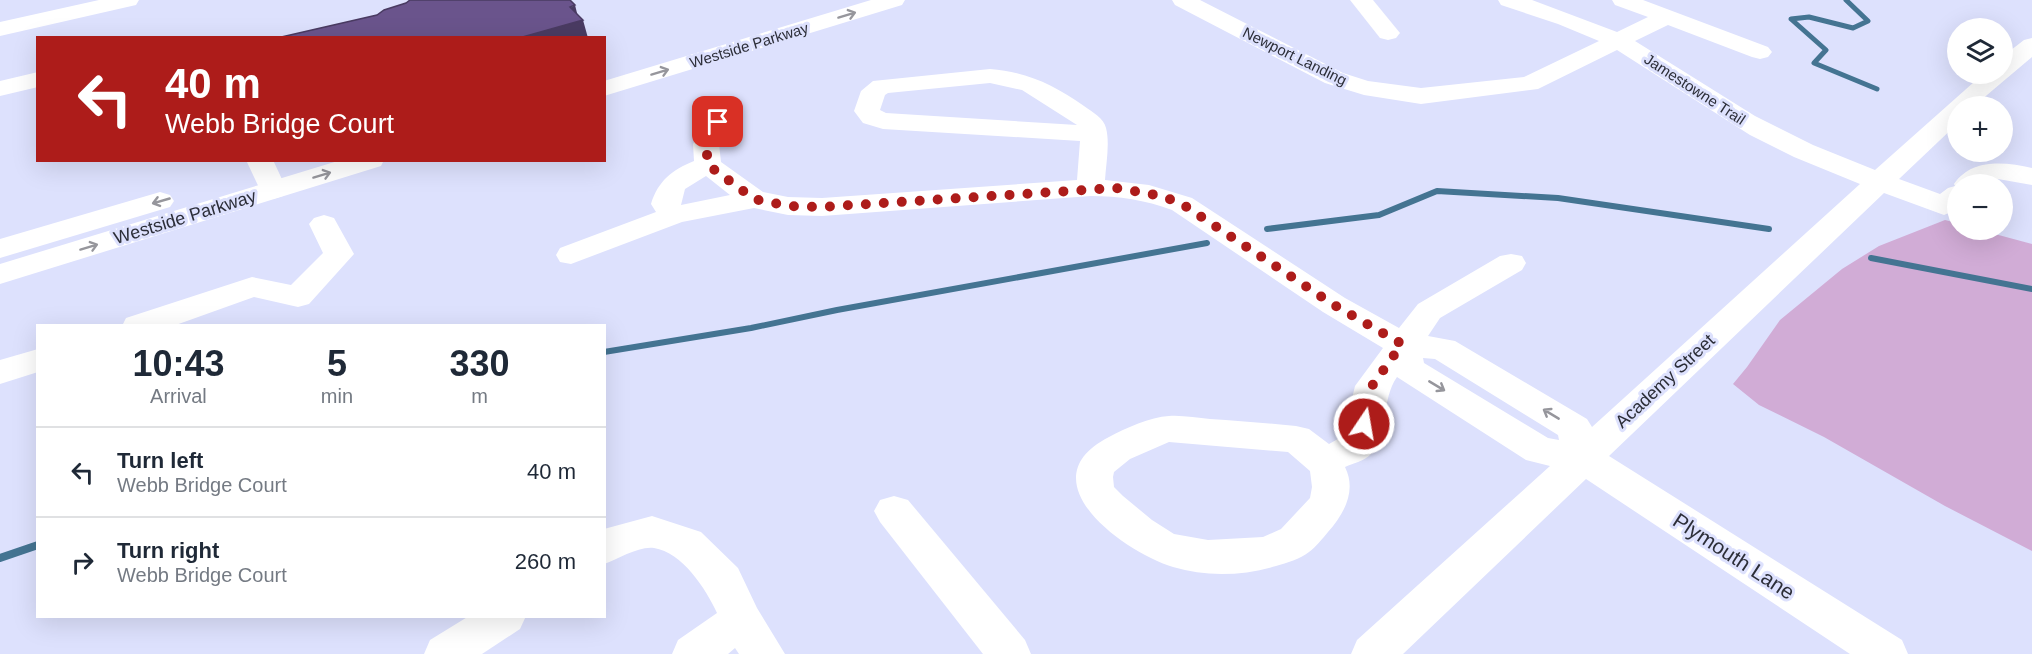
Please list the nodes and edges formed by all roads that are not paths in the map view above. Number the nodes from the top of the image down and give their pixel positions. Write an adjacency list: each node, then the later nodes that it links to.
1 (128, 0): 10 (street)
2 (831, 0): 16 (street, Westside Parkway)
3 (894, 0): 20 (street, Westside Parkway, one-way to 3)
4 (1219, 0): 8 (street)
5 (1361, 0): 11 (street)
6 (1509, 0): 12 (street, Jamestowne Trail)
7 (1623, 0): 9 (street)
8 (1187, 2): 12 (street, Newport Landing)
9 (1667, 17): 12 (street, Newport Landing); 14 (street)
10 (0, 29)
11 (1388, 33)
12 (1617, 41): 31 (street, Jamestowne Trail)
13 (2031, 46): 15 (street)
14 (1760, 52)
15 (2013, 60)
16 (606, 68)
17 (36, 79): 19 (street)
18 (1985, 84): 21 (street, Academy Street)
19 (0, 88)
20 (606, 88)
21 (1971, 96)
22 (1947, 117): 31 (street, Academy Street)
23 (718, 122): 27 (street)
24 (1094, 134): 24 (street); 32 (street)
25 (293, 162): 28 (street, Westside Parkway)
26 (356, 162): 28 (street, Westside Parkway, one-way to 26)
27 (708, 165): 33 (street); 35 (street)
28 (266, 174): 37 (street, Westside Parkway, one-way to 37); 40 (street, Westside Parkway, one-way to 28)
29 (1983, 174): 30 (street)
30 (2032, 177)
31 (1880, 180): 34 (street, Jamestowne Trail); 45 (street, Academy Street)
32 (1091, 188): 33 (street); 42 (street)
33 (754, 199): 35 (street)
34 (1947, 203)
35 (674, 215): 38 (street)
36 (324, 224): 41 (street)
37 (0, 249)
38 (571, 255)
39 (1511, 263): 42 (street)
40 (0, 274)
41 (144, 324)
42 (1402, 344): 45 (street); 46 (street)
43 (36, 361): 44 (street)
44 (0, 372)
45 (1583, 458): 54 (street, Academy Street); 55 (street, Plymouth Lane)
46 (1323, 460): 46 (street)
47 (894, 511): 53 (street)
48 (606, 547): 50 (street)
49 (502, 618): 51 (street)
50 (752, 637): 52 (street)
51 (446, 654)
52 (694, 654)
53 (1009, 654)
54 (1373, 654)
55 (1886, 654)

